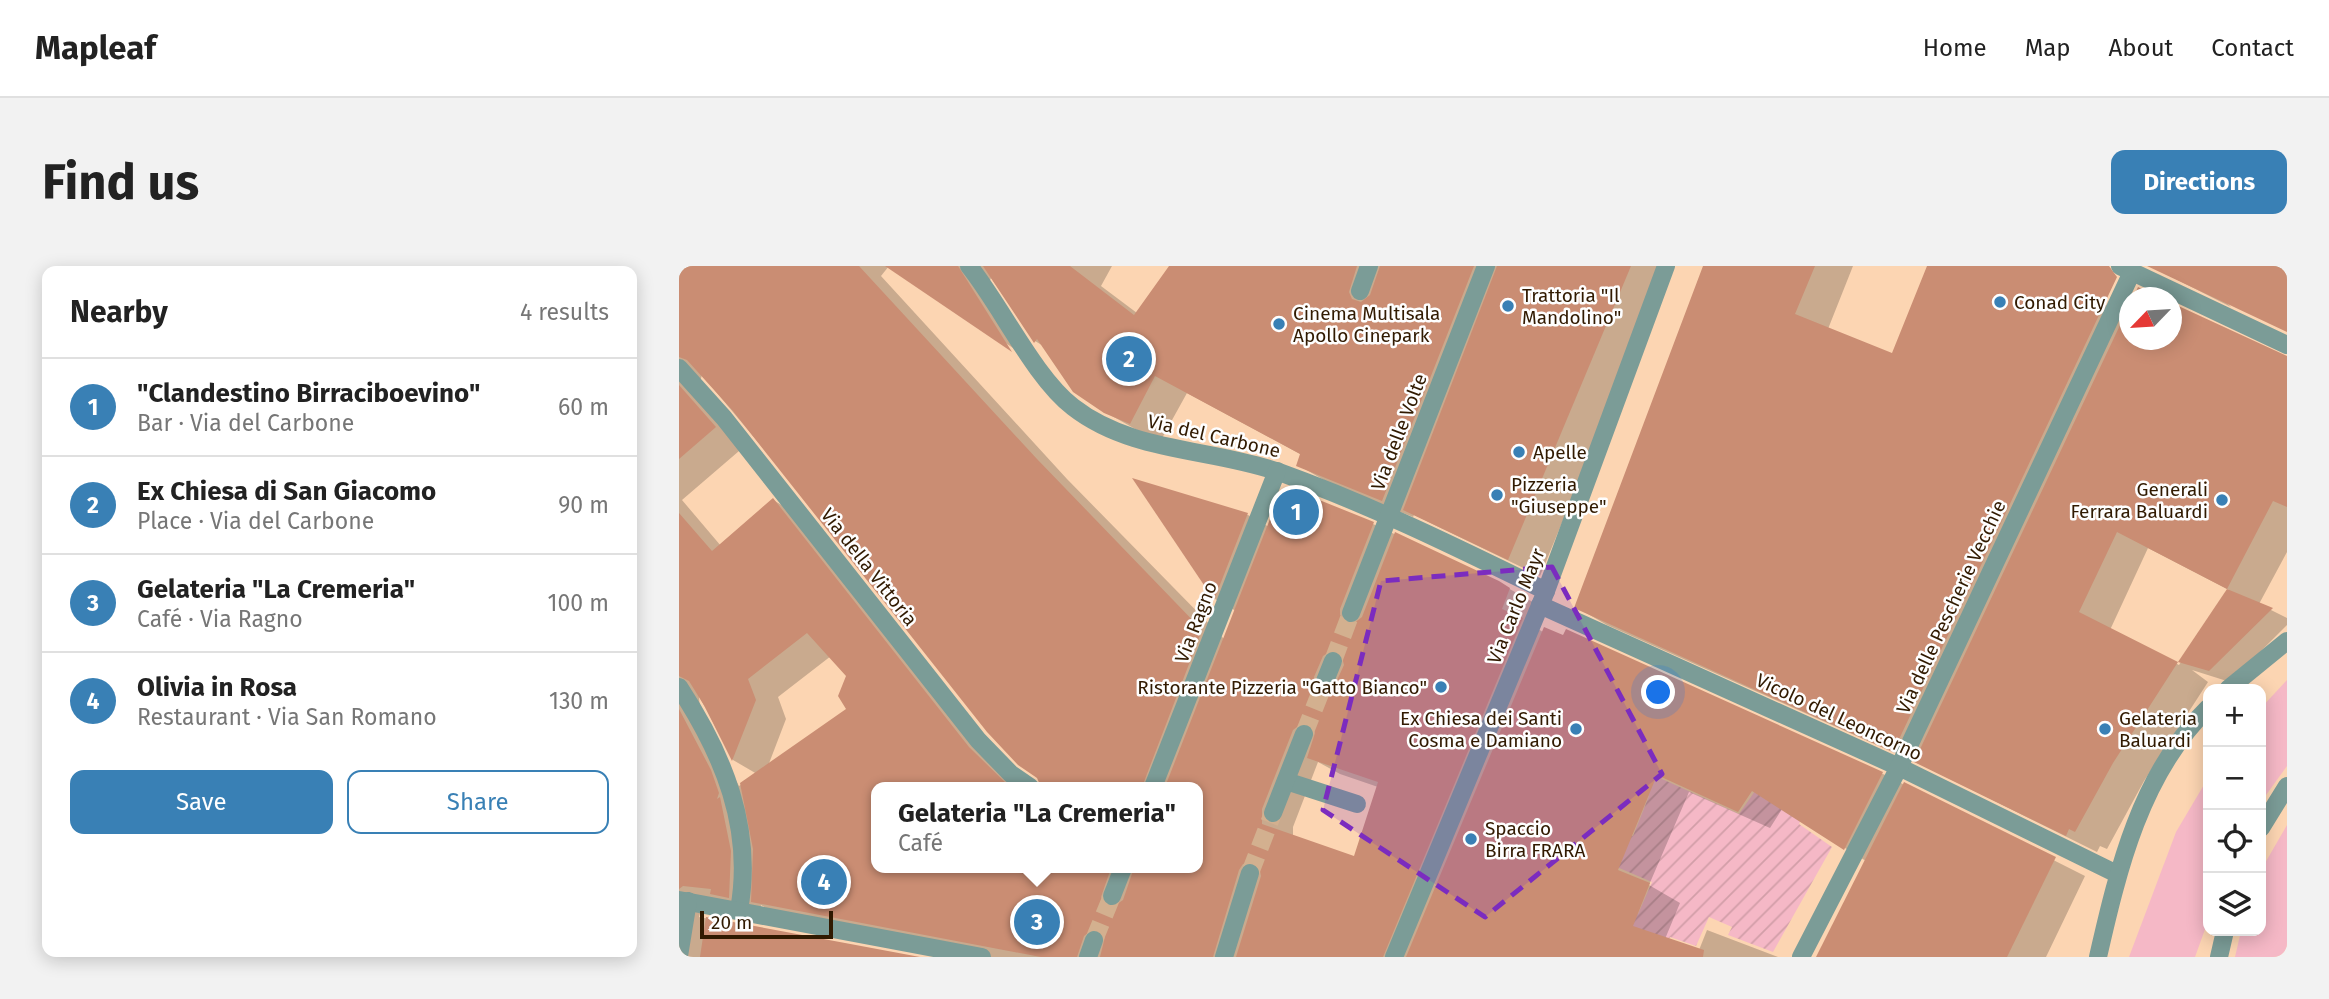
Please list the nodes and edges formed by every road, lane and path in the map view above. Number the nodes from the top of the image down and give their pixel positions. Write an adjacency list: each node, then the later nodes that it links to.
1 (969, 266): 9 (street, Via del Carbone)
2 (1369, 266): 6 (street)
3 (1486, 266): 10 (street, Via delle Volte)
4 (1666, 266): 11 (street, Via Carlo Mayr)
5 (2126, 269): 7 (street); 20 (street, Via delle Pescherie Vecchie)
6 (1360, 291)
7 (2287, 345)
8 (679, 368): 22 (street, Via della Vittoria)
9 (1277, 471): 10 (street, Via del Carbone); 23 (street, Via Ragno)
10 (1390, 515): 11 (street, Via del Carbone); 12 (street, Via delle Volte)
11 (1543, 598): 20 (street, Vicolo del Leoncorno); 38 (street, Via Carlo Mayr)
12 (1351, 613)
13 (2287, 641): 16 (street)
14 (1333, 661): 15 (street)
15 (1325, 681)
16 (2234, 684)
17 (679, 687): 33 (street)
18 (2203, 714): 30 (street)
19 (1304, 734): 21 (street)
20 (1899, 767): 30 (street, Vicolo del Leoncorno); 39 (street, Via delle Pescherie Vecchie)
21 (1286, 781): 25 (street); 26 (street)
22 (1023, 782)
23 (1155, 782)
24 (2287, 786): 27 (street)
25 (1357, 804)
26 (1273, 813)
27 (2266, 820)
28 (1121, 873): 31 (street)
29 (1250, 873): 37 (street)
30 (2117, 874): 40 (street)
31 (1112, 896)
32 (684, 901): 33 (street); 35 (street)
33 (739, 910): 36 (street)
34 (2224, 936): 41 (street)
35 (679, 956)
36 (982, 957)
37 (1224, 957)
38 (1394, 957)
39 (1801, 957)
40 (2098, 957)
41 (2219, 957)

